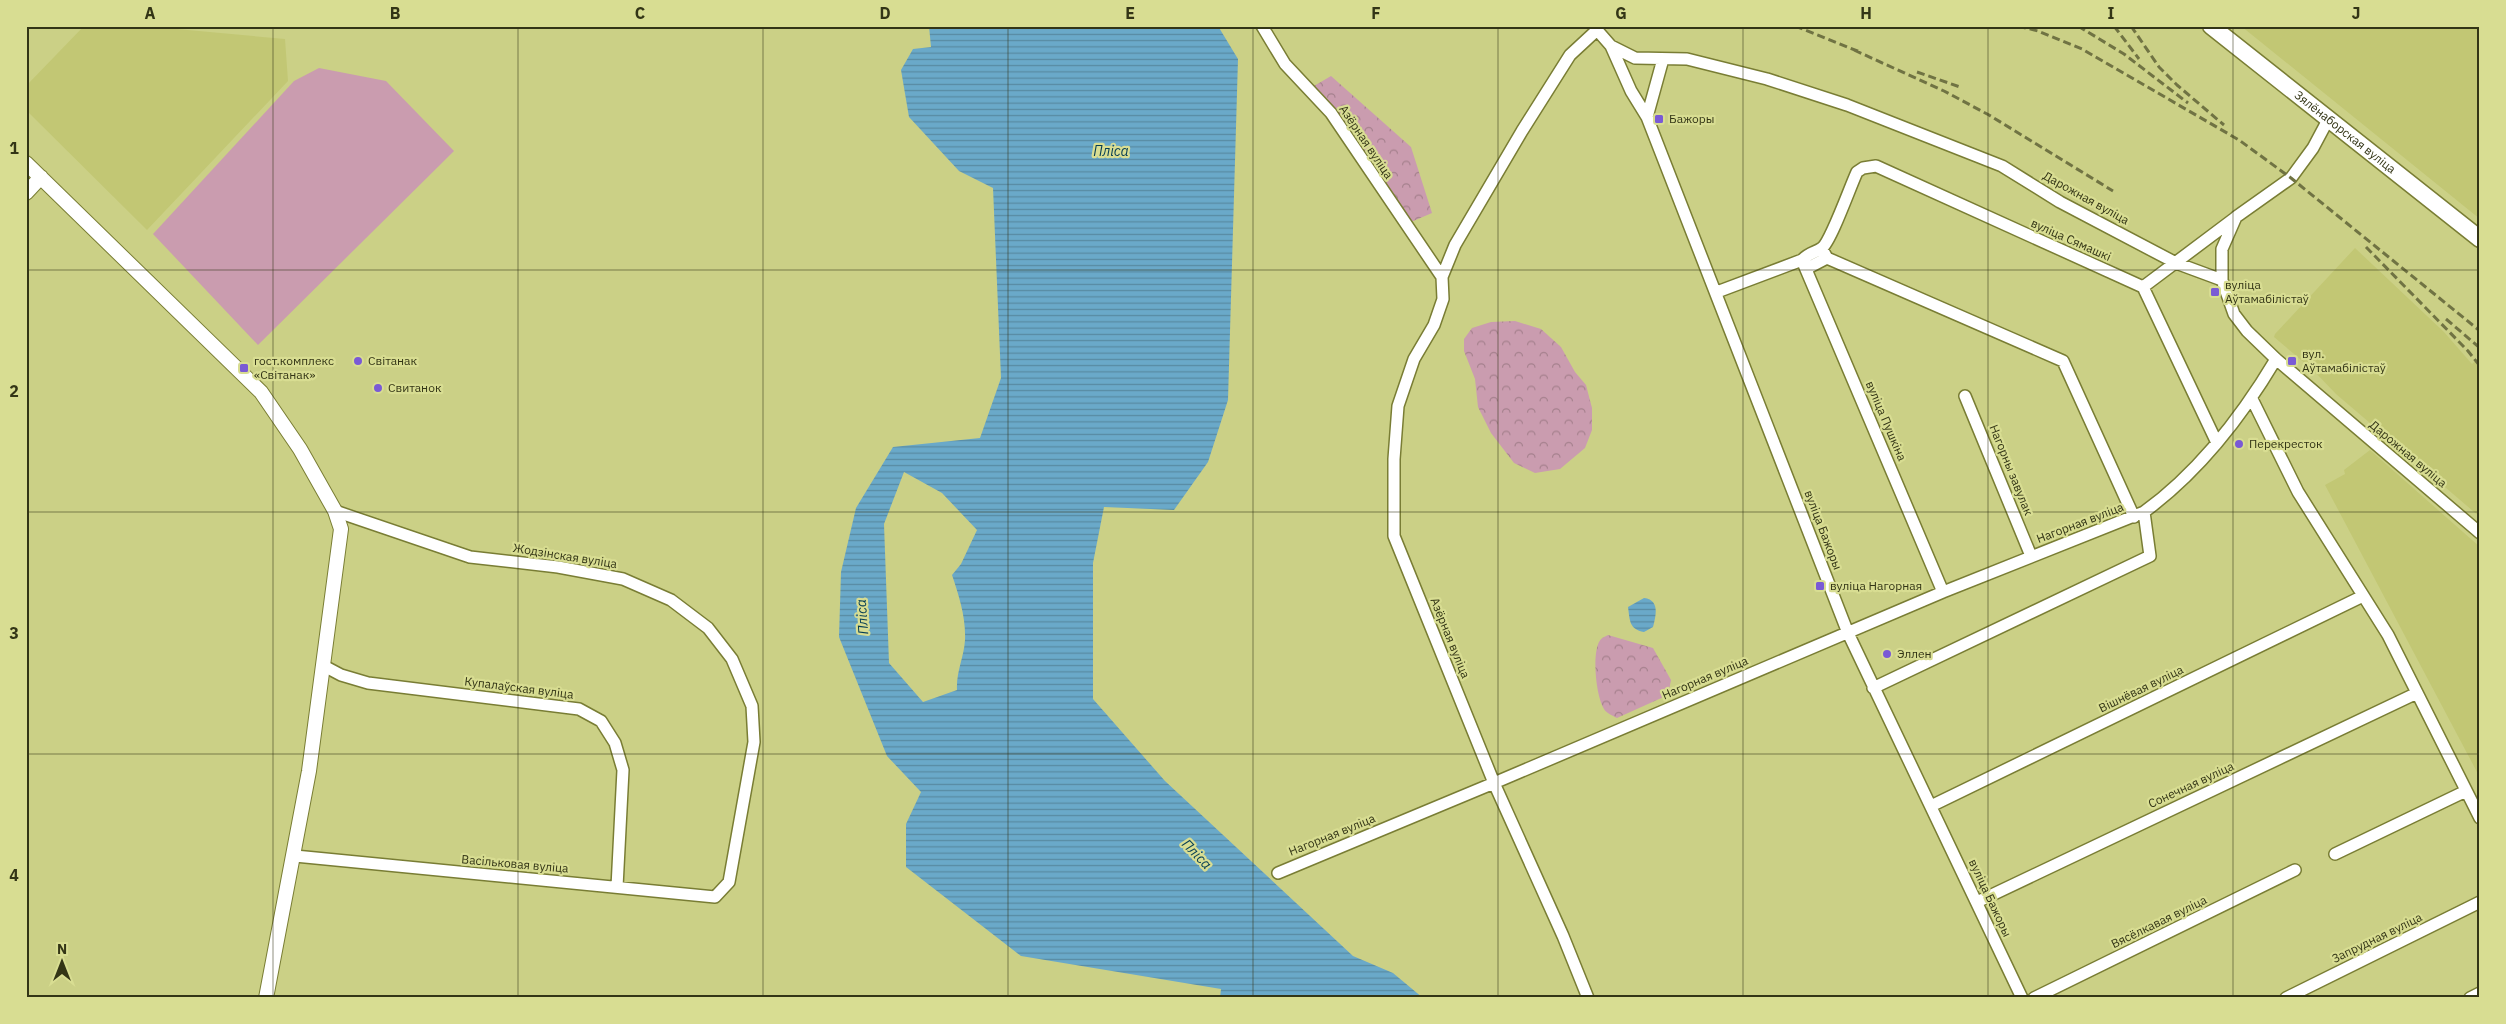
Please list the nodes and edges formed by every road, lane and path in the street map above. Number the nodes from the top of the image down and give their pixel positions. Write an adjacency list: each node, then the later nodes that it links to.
1 (1262, 26): 16 (street, Азёрная вуліца)
2 (2211, 26): 7 (main road, Зялёнаборская вуліца)
3 (1598, 28): 4 (street, Дарожная вуліца); 16 (street, Азёрная вуліца)
4 (1611, 46): 5 (street, Дарожная вуліца); 6 (street, вуліца Бажоры)
5 (1663, 59): 6 (street); 14 (street, Дарожная вуліца)
6 (1647, 117): 19 (street, вуліца Бажоры)
7 (2329, 118): 11 (street); 12 (main road, Зялёнаборская вуліца)
8 (26, 162): 9 (street)
9 (41, 177): 10 (street); 24 (street)
10 (26, 193)
11 (2236, 217): 14 (street); 17 (street)
12 (2480, 239)
13 (1824, 253): 15 (street); 18 (street, вуліца Сямашкі); 25 (street)
14 (2176, 263): 17 (street, Дарожная вуліца); 18 (street)
15 (1804, 265): 19 (street); 28 (street, вуліца Пушкіна)
16 (1442, 277): 34 (street, Азёрная вуліца)
17 (2222, 280): 20 (street, Дарожная вуліца)
18 (2143, 288): 23 (street)
19 (1717, 292): 30 (street, вуліца Бажоры)
20 (2276, 359): 22 (street, Нагорная вуліца); 26 (street, Дарожная вуліца)
21 (1965, 396): 27 (street, Нагорны завулак)
22 (2252, 399): 23 (street, Нагорная вуліца); 29 (street)
23 (2217, 443): 25 (street, Нагорная вуліца)
24 (335, 511): 31 (street); 44 (street, Жодзінская вуліца)
25 (2139, 514): 27 (street, Нагорная вуліца); 32 (street)
26 (2480, 532)
27 (2031, 556): 28 (street, Нагорная вуліца)
28 (1943, 592): 30 (street, Нагорная вуліца)
29 (2363, 596): 33 (street); 37 (street, Вішнёвая вуліца)
30 (1848, 633): 32 (street, вуліца Бажоры); 34 (street, Нагорная вуліца)
31 (324, 666): 40 (street); 43 (street, Купалаўская вуліца)
32 (1873, 688): 37 (street, вуліца Бажоры)
33 (2417, 693): 35 (street); 45 (street, Сонечная вуліца)
34 (1494, 784): 42 (street, Нагорная вуліца); 49 (street, Азёрная вуліца)
35 (2466, 791): 36 (street); 39 (street)
36 (2476, 801): 38 (street)
37 (1931, 806): 45 (street, вуліца Бажоры)
38 (2480, 818)
39 (2335, 854)
40 (294, 856): 43 (street, Васільковая вуліца); 48 (street)
41 (2295, 870): 51 (street, Вясёлкавая вуліца)
42 (1278, 872)
43 (617, 887): 44 (street, Васільковая вуліца)
44 (715, 897)
45 (1976, 902): 50 (street, вуліца Бажоры)
46 (2480, 902): 52 (street, Запрудная вуліца)
47 (2480, 993): 53 (street)
48 (266, 998)
49 (1588, 998)
50 (2022, 998)
51 (2034, 998)
52 (2286, 998)
53 (2470, 998)

